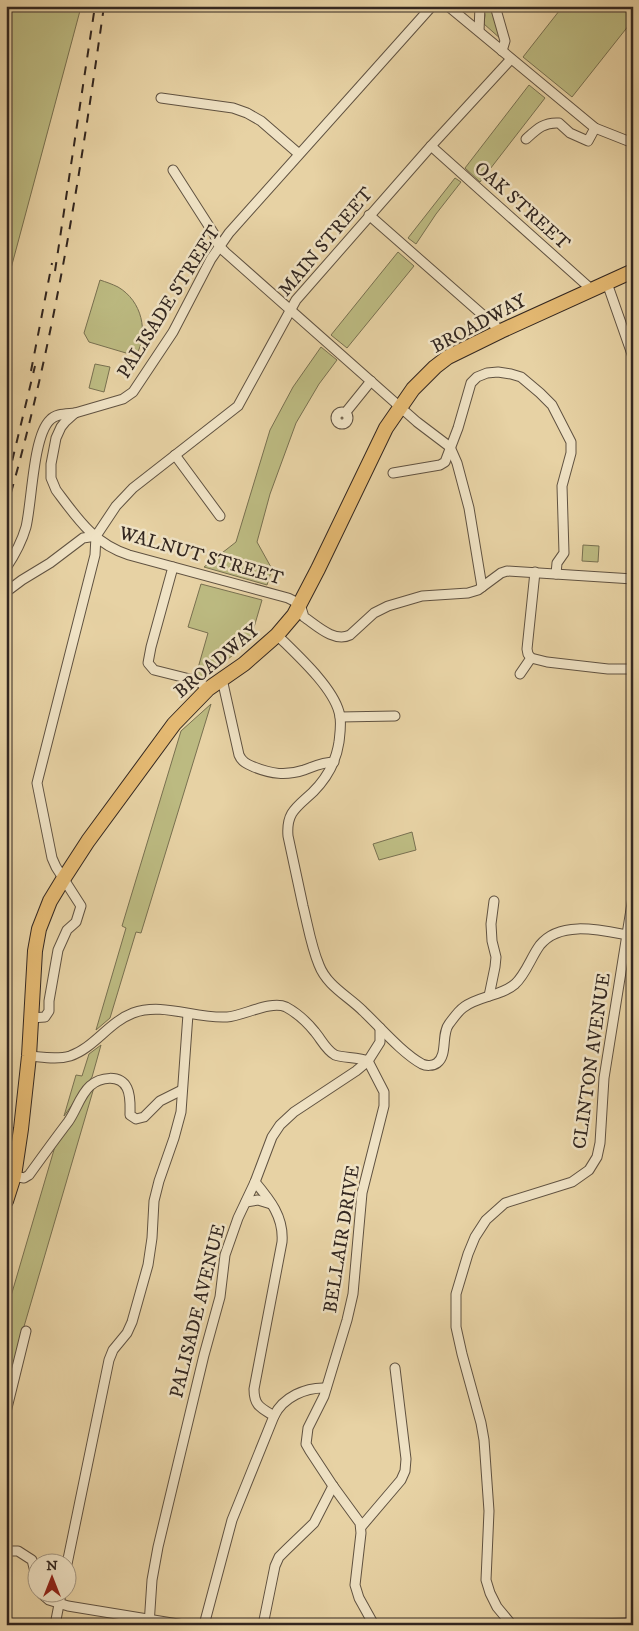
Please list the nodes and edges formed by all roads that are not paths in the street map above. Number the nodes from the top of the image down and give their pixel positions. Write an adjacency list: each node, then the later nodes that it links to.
1 (432, 6): 13 (street, PALISADE STREET)
2 (448, 6): 5 (street)
3 (480, 6): 5 (street)
4 (495, 6): 6 (street)
5 (479, 31): 6 (street)
6 (502, 51): 7 (street)
7 (511, 59): 9 (street); 12 (street, MAIN STREET)
8 (160, 98): 13 (street)
9 (595, 128): 10 (street); 11 (street)
10 (526, 139)
11 (633, 143)
12 (431, 146): 15 (street, MAIN STREET); 19 (street, OAK STREET)
13 (299, 154): 16 (street, PALISADE STREET)
14 (173, 170): 16 (street)
15 (369, 215): 20 (street, MAIN STREET); 21 (street)
16 (219, 246): 20 (street); 26 (street, PALISADE STREET)
17 (633, 271): 18 (main road, BROADWAY)
18 (607, 283): 19 (main road, BROADWAY); 22 (street)
19 (592, 289): 21 (main road, BROADWAY)
20 (290, 309): 23 (street); 28 (street, MAIN STREET)
21 (501, 331): 24 (main road, BROADWAY)
22 (633, 357)
23 (370, 381): 24 (street); 25 (street)
24 (400, 406): 27 (street); 39 (main road, BROADWAY)
25 (346, 412)
26 (75, 414): 31 (street, PALISADE STREET); 33 (street)
27 (450, 447): 29 (street); 35 (street); 37 (street)
28 (175, 455): 30 (street); 31 (street, MAIN STREET)
29 (393, 473)
30 (220, 516)
31 (96, 536): 32 (street, WALNUT STREET); 38 (street); 49 (street)
32 (173, 567): 39 (street, WALNUT STREET); 45 (street)
33 (6, 568)
34 (535, 572): 35 (street); 37 (street); 41 (street)
35 (556, 574): 36 (street)
36 (633, 579)
37 (482, 586): 39 (street)
38 (6, 592)
39 (300, 604): 40 (main road, BROADWAY)
40 (277, 636): 44 (main road, BROADWAY); 47 (street)
41 (530, 658): 42 (street); 43 (street)
42 (633, 669)
43 (520, 674)
44 (222, 679): 45 (main road, BROADWAY); 48 (street)
45 (208, 689): 49 (main road, BROADWAY)
46 (395, 716): 47 (street)
47 (340, 717): 48 (street)
48 (334, 762): 56 (street)
49 (64, 878): 55 (main road, BROADWAY); 55 (street)
50 (633, 897): 52 (street, CLINTON AVENUE)
51 (494, 901): 53 (street)
52 (630, 936): 53 (street); 84 (street, CLINTON AVENUE)
53 (489, 996): 56 (street)
54 (188, 1014): 57 (street); 58 (street); 59 (street)
55 (30, 1018): 57 (main road, BROADWAY)
56 (380, 1028): 58 (street)
57 (29, 1056): 60 (main road, BROADWAY)
58 (368, 1061): 61 (street, PALISADE AVENUE); 67 (street, BELLAIR DRIVE)
59 (182, 1090): 60 (street); 73 (street)
60 (14, 1176): 62 (main road, BROADWAY)
61 (255, 1182): 63 (street, PALISADE AVENUE); 64 (street)
62 (6, 1201)
63 (246, 1202): 64 (street); 76 (street, PALISADE AVENUE)
64 (271, 1204): 69 (street)
65 (26, 1331): 68 (street)
66 (395, 1368): 71 (street)
67 (326, 1388): 69 (street); 70 (street, BELLAIR DRIVE)
68 (6, 1412)
69 (274, 1416): 81 (street)
70 (333, 1486): 71 (street); 82 (street)
71 (361, 1527): 83 (street)
72 (6, 1551): 74 (street)
73 (70, 1554)
74 (28, 1557)
75 (59, 1604): 76 (street); 79 (street)
76 (150, 1622): 80 (street)
77 (602, 1624): 78 (street); 85 (street)
78 (633, 1624)
79 (55, 1625)
80 (184, 1625)
81 (204, 1625)
82 (262, 1625)
83 (374, 1625)
84 (512, 1625)
85 (551, 1625)

